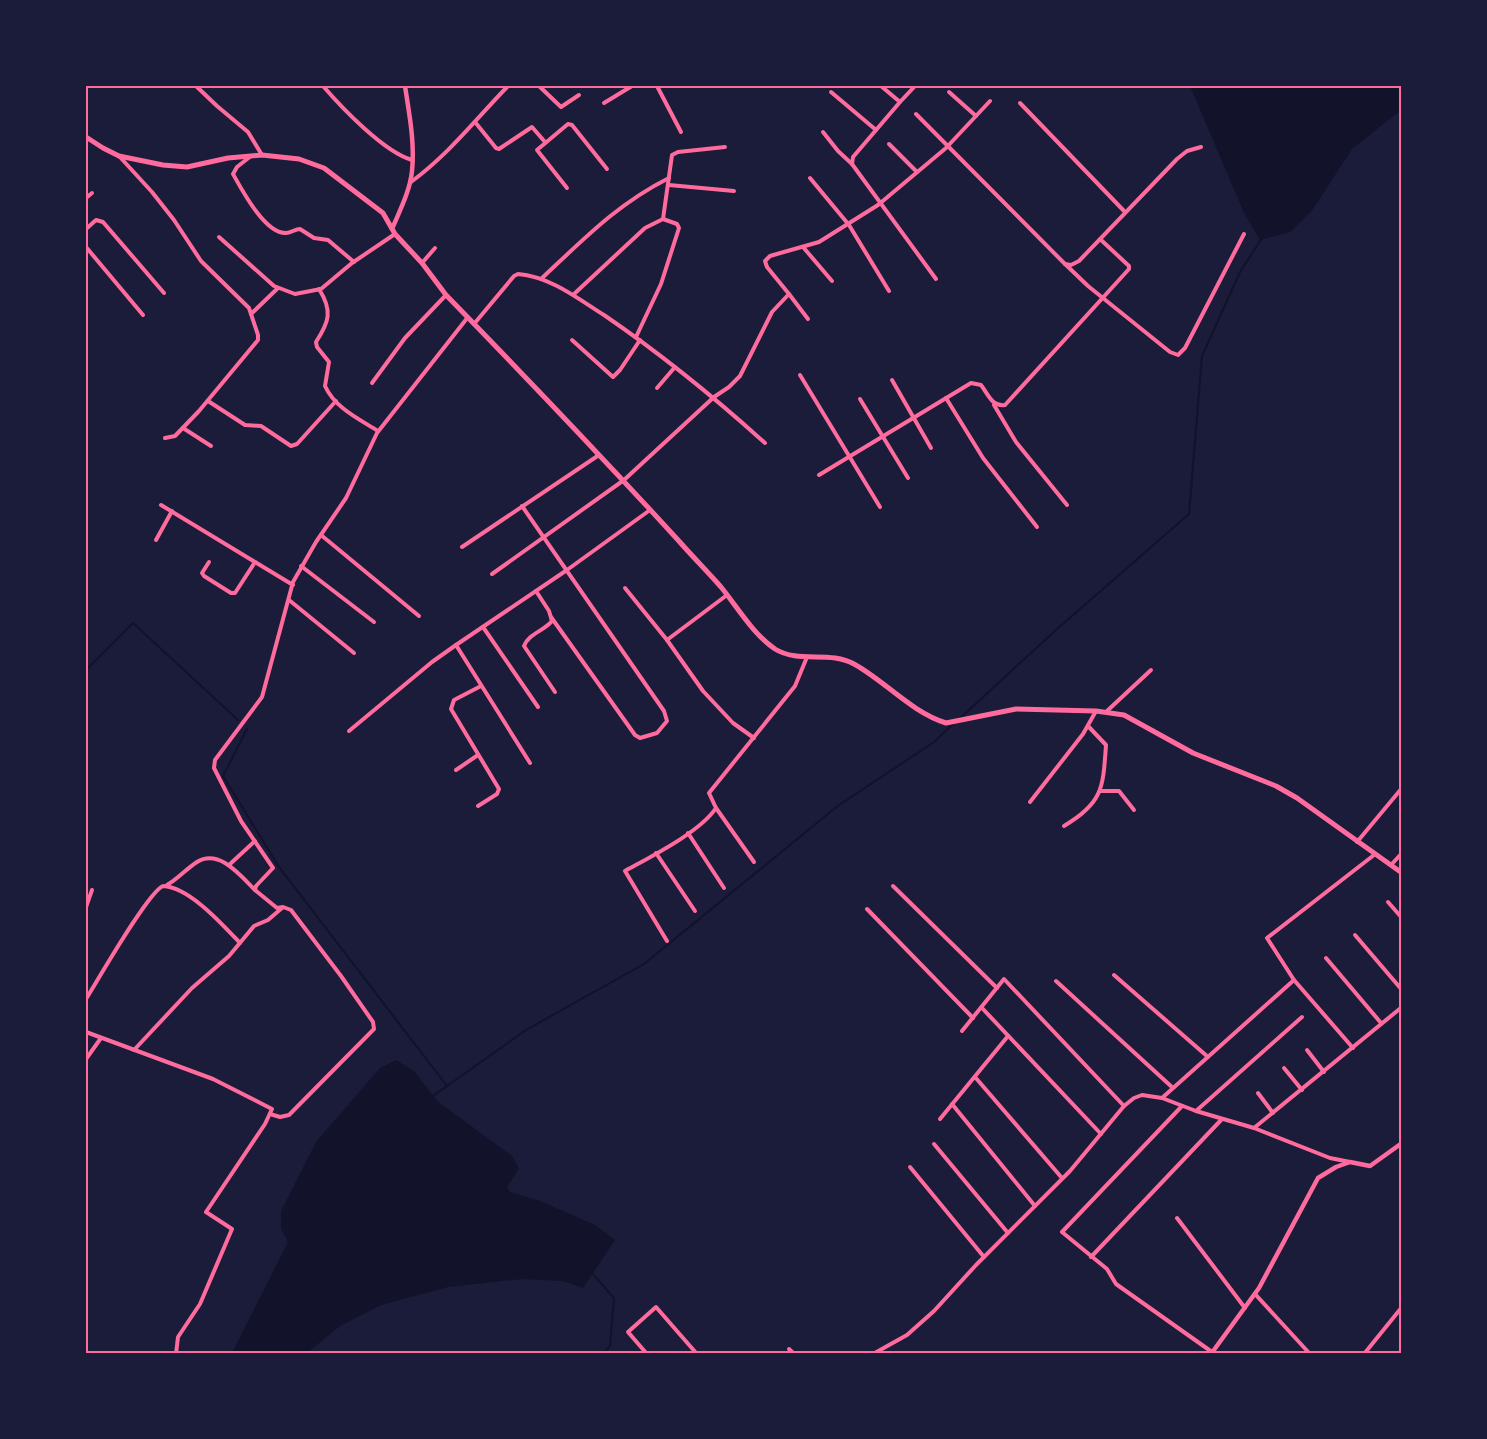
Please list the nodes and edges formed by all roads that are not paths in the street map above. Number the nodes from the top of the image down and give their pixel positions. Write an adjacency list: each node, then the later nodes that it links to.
1 (196, 86): 29 (street)
2 (323, 86): 32 (street)
3 (405, 86): 32 (street)
4 (508, 86): 19 (street)
5 (539, 86): 12 (street)
6 (632, 86): 15 (street)
7 (657, 86): 21 (street)
8 (880, 86): 14 (street)
9 (915, 86): 14 (street)
10 (831, 92): 20 (street)
11 (949, 92): 18 (street)
12 (579, 95)
13 (990, 101): 18 (street)
14 (900, 102): 20 (street)
15 (604, 103)
16 (1020, 103): 45 (street)
17 (916, 114): 26 (street)
18 (976, 116): 26 (street)
19 (475, 122): 24 (street); 38 (street)
20 (876, 130): 33 (street)
21 (681, 132)
22 (823, 132): 33 (street)
23 (86, 137): 30 (main road)
24 (545, 142): 34 (street); 40 (street)
25 (889, 144): 35 (street)
26 (949, 145): 35 (street); 58 (street)
27 (725, 147): 36 (street)
28 (1201, 147): 45 (street)
29 (262, 155): 31 (main road); 49 (main road)
30 (119, 156): 31 (main road); 70 (street)
31 (252, 156): 56 (street)
32 (412, 160): 38 (street)
33 (852, 164): 44 (street)
34 (607, 169)
35 (917, 172): 44 (street)
36 (669, 178): 39 (street); 59 (street)
37 (810, 178): 47 (street)
38 (410, 182): 49 (street)
39 (669, 185): 41 (street); 46 (street)
40 (567, 188)
41 (734, 191)
42 (92, 193): 43 (street)
43 (86, 198)
44 (881, 202): 47 (street); 60 (street)
45 (1125, 212): 52 (street)
46 (663, 219): 67 (street); 75 (street)
47 (849, 225): 54 (street); 64 (street)
48 (86, 229): 65 (street)
49 (393, 232): 56 (street); 57 (main road)
50 (1244, 234): 69 (street)
51 (219, 237): 62 (street)
52 (1100, 239): 58 (street); 69 (street)
53 (86, 247): 71 (street)
54 (803, 247): 61 (street); 66 (street)
55 (435, 248): 57 (street)
56 (354, 262): 63 (street)
57 (422, 262): 68 (main road)
58 (1065, 264): 69 (street)
59 (541, 279): 67 (street); 74 (street)
60 (936, 279)
61 (832, 281)
62 (278, 288): 63 (street); 70 (street)
63 (319, 289): 86 (street)
64 (889, 291)
65 (164, 293)
66 (789, 294): 73 (street); 82 (street)
67 (574, 295): 75 (street)
68 (446, 296): 72 (main road); 80 (street)
69 (1104, 298): 87 (street)
70 (251, 314): 85 (street)
71 (143, 315)
72 (468, 317): 74 (main road); 90 (street)
73 (808, 319)
74 (474, 324): 96 (main road)
75 (638, 338): 76 (street); 77 (street)
76 (572, 340)
77 (675, 367): 81 (street); 82 (street)
78 (800, 375): 97 (street)
79 (892, 380): 88 (street)
80 (372, 383)
81 (657, 388)
82 (714, 397): 93 (street); 100 (street)
83 (946, 398): 87 (street); 88 (street); 107 (street)
84 (860, 399): 91 (street)
85 (208, 401): 86 (street); 89 (street)
86 (336, 401): 90 (street)
87 (994, 404): 102 (street)
88 (914, 417): 91 (street); 95 (street)
89 (183, 428): 92 (street); 94 (street)
90 (378, 431): 108 (street)
91 (882, 436): 97 (street); 99 (street)
92 (165, 438)
93 (765, 443)
94 (212, 446)
95 (931, 448)
96 (599, 454): 100 (main road); 103 (street)
97 (849, 456): 98 (street); 104 (street)
98 (819, 475)
99 (908, 478)
100 (624, 480): 105 (main road); 109 (street)
101 (161, 505): 106 (street)
102 (1067, 505)
103 (522, 506): 109 (street); 111 (street)
104 (880, 507)
105 (650, 510): 115 (street); 120 (main road)
106 (172, 511): 110 (street); 113 (street)
107 (1037, 527)
108 (321, 535): 114 (street); 122 (street)
109 (544, 537): 115 (street); 116 (street)
110 (156, 540)
111 (462, 547)
112 (208, 562): 113 (street)
113 (255, 562): 117 (street)
114 (301, 566): 117 (street); 124 (street)
115 (567, 570): 119 (street); 123 (street)
116 (492, 574)
117 (293, 585): 121 (street)
118 (625, 588): 126 (street)
119 (536, 591): 123 (street); 125 (street)
120 (727, 595): 126 (street); 129 (main road)
121 (289, 600): 128 (street); 150 (street)
122 (419, 615)
123 (551, 617): 132 (street)
124 (374, 622)
125 (483, 627): 127 (street); 133 (street)
126 (668, 640): 138 (street)
127 (456, 645): 131 (street); 137 (street)
128 (354, 653)
129 (807, 657): 134 (main road); 138 (street)
130 (1151, 670): 135 (street)
131 (482, 686): 139 (street); 140 (street)
132 (555, 692)
133 (538, 707)
134 (1095, 711): 135 (main road); 136 (street)
135 (1107, 711): 151 (main road)
136 (1088, 726): 143 (street); 144 (street)
137 (349, 731)
138 (754, 738): 146 (street)
139 (478, 755): 141 (street); 145 (street)
140 (530, 763)
141 (456, 770)
142 (1401, 788): 151 (street)
143 (1100, 791): 147 (street); 148 (street)
144 (1030, 802)
145 (478, 806)
146 (716, 808): 149 (street); 155 (street)
147 (1134, 810)
148 (1064, 826)
149 (688, 833): 152 (street); 161 (street)
150 (255, 841): 156 (street); 163 (street)
151 (1357, 842): 154 (main road)
152 (656, 854): 168 (street); 171 (street)
153 (1401, 854): 157 (street)
154 (1374, 855): 157 (main road); 175 (street)
155 (754, 862)
156 (229, 865): 159 (street); 163 (street)
157 (1391, 865): 158 (main road)
158 (1401, 873)
159 (166, 885): 172 (street); 179 (street)
160 (893, 886): 177 (street)
161 (724, 888)
162 (92, 890): 165 (street)
163 (255, 890): 166 (street)
164 (1388, 902): 169 (street)
165 (86, 907)
166 (284, 907): 172 (street); 206 (street)
167 (867, 909): 183 (street)
168 (695, 911)
169 (1401, 918)
170 (1355, 935): 178 (street)
171 (667, 941)
172 (240, 943): 190 (street)
173 (1326, 958): 184 (street)
174 (1114, 975): 192 (street)
175 (1294, 980): 189 (street); 192 (street)
176 (1056, 981): 197 (street)
177 (997, 988): 181 (street); 202 (street)
178 (1401, 990)
179 (86, 999)
180 (1401, 1007): 184 (street)
181 (982, 1008): 183 (street); 187 (street)
182 (1302, 1017): 204 (street)
183 (973, 1018): 185 (street)
184 (1381, 1023): 189 (street)
185 (962, 1031)
186 (86, 1032): 188 (street)
187 (1008, 1036): 196 (street); 210 (street)
188 (101, 1038): 190 (street); 193 (street)
189 (1353, 1048): 195 (street)
190 (134, 1050): 206 (street)
191 (1307, 1050): 195 (street)
192 (1208, 1057): 197 (street)
193 (86, 1059)
194 (1284, 1068): 198 (street)
195 (1324, 1072): 198 (street)
196 (975, 1077): 201 (street); 215 (street)
197 (1173, 1088): 200 (street)
198 (1302, 1090): 205 (street)
199 (1258, 1093): 205 (street)
200 (1162, 1098): 202 (street); 203 (street)
201 (952, 1104): 207 (street); 216 (street)
202 (1124, 1106): 210 (street)
203 (1182, 1106): 204 (street); 220 (street)
204 (1196, 1111): 208 (street)
205 (1273, 1113): 209 (street)
206 (270, 1114): 225 (street)
207 (940, 1119)
208 (1222, 1119): 209 (street); 220 (street)
209 (1254, 1128): 213 (street)
210 (1101, 1134): 215 (street)
211 (1401, 1143): 213 (street)
212 (934, 1144): 218 (street)
213 (1350, 1162): 221 (street)
214 (910, 1167): 219 (street)
215 (1062, 1178): 216 (street)
216 (1035, 1206): 218 (street)
217 (1177, 1218): 223 (street)
218 (1008, 1233): 219 (street)
219 (984, 1257): 229 (street)
220 (1091, 1257): 230 (street)
221 (1255, 1294): 223 (street); 231 (street)
222 (1401, 1307): 232 (street)
223 (1245, 1308): 230 (street)
224 (789, 1349): 228 (street)
225 (176, 1353)
226 (647, 1353): 227 (street)
227 (697, 1353)
228 (794, 1353)
229 (873, 1353)
230 (1212, 1353)
231 (1310, 1353)
232 (1364, 1353)

